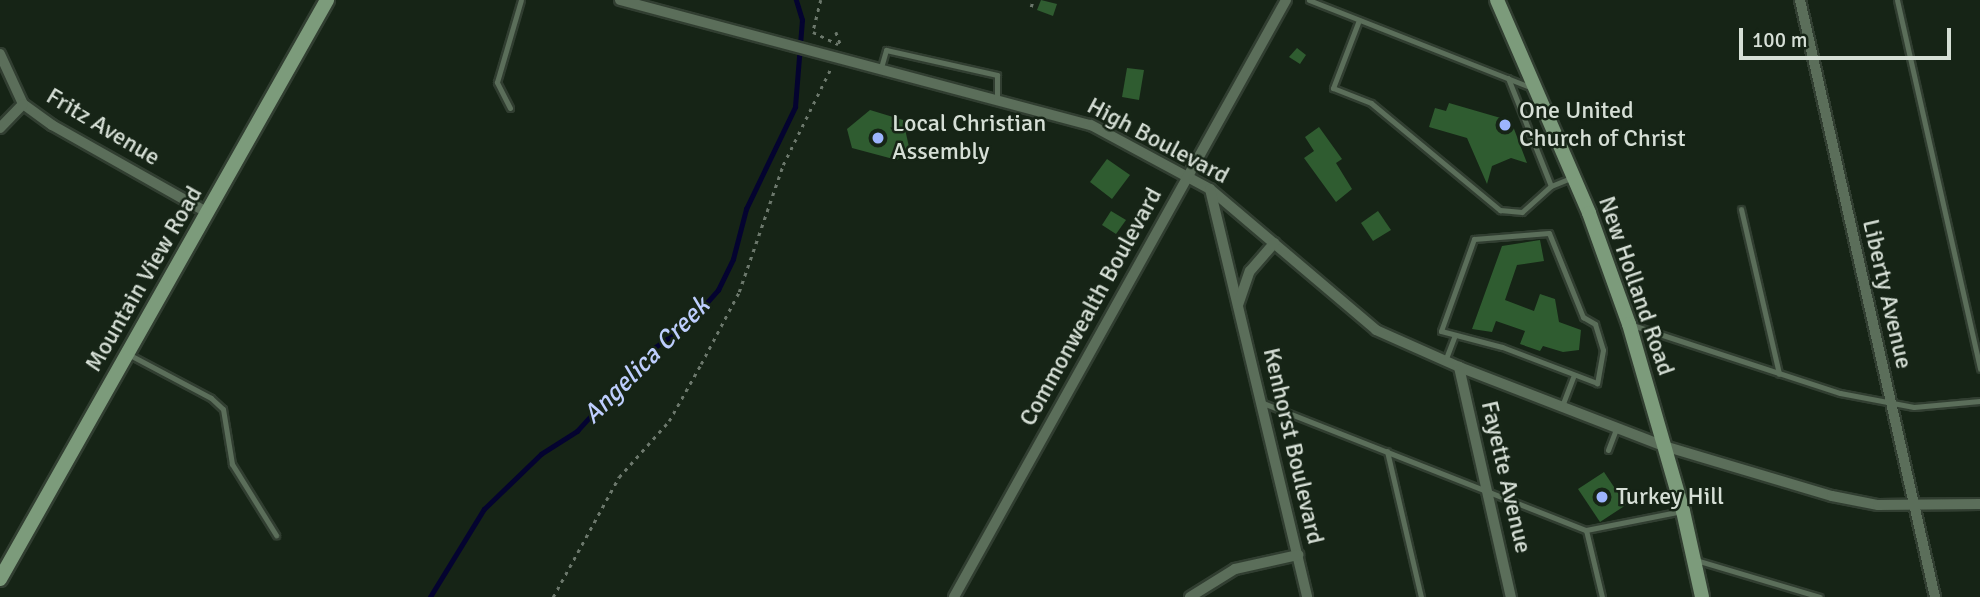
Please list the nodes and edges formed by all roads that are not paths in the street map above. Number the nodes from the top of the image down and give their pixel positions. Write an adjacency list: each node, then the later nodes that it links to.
1 (327, 0): 25 (street, Mountain View Road)
2 (521, 0): 18 (lane)
3 (620, 0): 10 (street, High Boulevard)
4 (650, 0): 10 (street)
5 (1286, 0): 20 (street, Commonwealth Boulevard)
6 (1308, 0): 11 (lane)
7 (1497, 0): 15 (street, New Holland Road)
8 (1800, 0): 38 (street, Liberty Avenue)
9 (1897, 0): 33 (lane)
10 (657, 10): 13 (street, High Boulevard)
11 (1359, 20): 14 (lane); 22 (lane)
12 (0, 54): 17 (street, Fritz Avenue)
13 (880, 71): 16 (street, High Boulevard); 16 (lane)
14 (1508, 78): 15 (lane); 22 (lane)
15 (1535, 89): 21 (street, New Holland Road)
16 (997, 100): 20 (street, High Boulevard)
17 (23, 104): 19 (street); 25 (street, Fritz Avenue)
18 (510, 108)
19 (0, 128)
20 (1188, 176): 23 (street, High Boulevard); 53 (street, Commonwealth Boulevard)
21 (1574, 177): 22 (lane); 28 (street, New Holland Road)
22 (1551, 186)
23 (1210, 189): 26 (street, High Boulevard); 27 (street, Kenhorst Boulevard)
24 (1741, 209): 34 (lane)
25 (208, 213): 30 (street, Mountain View Road)
26 (1273, 243): 27 (street); 31 (street, High Boulevard)
27 (1238, 305): 37 (street, Kenhorst Boulevard)
28 (1629, 324): 34 (lane); 41 (street, New Holland Road)
29 (1454, 337): 31 (lane); 35 (lane); 35 (lane)
30 (128, 354): 49 (lane); 52 (street, Mountain View Road)
31 (1445, 360): 32 (street, High Boulevard)
32 (1459, 367): 39 (street, High Boulevard); 44 (street, Fayette Avenue)
33 (1980, 369)
34 (1779, 374): 38 (lane)
35 (1574, 375): 39 (lane)
36 (1980, 401): 38 (lane)
37 (1263, 403): 43 (lane); 50 (street, Kenhorst Boulevard)
38 (1890, 403): 46 (street, Liberty Avenue)
39 (1562, 406): 40 (street, High Boulevard)
40 (1617, 428): 41 (street, High Boulevard); 42 (lane)
41 (1664, 446): 46 (street, High Boulevard); 47 (street, New Holland Road)
42 (1608, 450)
43 (1387, 451): 44 (lane); 56 (lane)
44 (1488, 489): 48 (lane); 57 (street, Fayette Avenue)
45 (1980, 504): 46 (street, High Boulevard)
46 (1914, 506): 61 (street, Liberty Avenue)
47 (1683, 511): 48 (lane); 51 (street, New Holland Road)
48 (1586, 530): 58 (lane)
49 (276, 535)
50 (1298, 555): 54 (street); 55 (street, Kenhorst Boulevard)
51 (1693, 559): 59 (street, New Holland Road); 60 (lane)
52 (0, 579)
53 (954, 597)
54 (1190, 597)
55 (1307, 597)
56 (1421, 597)
57 (1511, 597)
58 (1602, 597)
59 (1702, 597)
60 (1820, 597)
61 (1935, 597)

